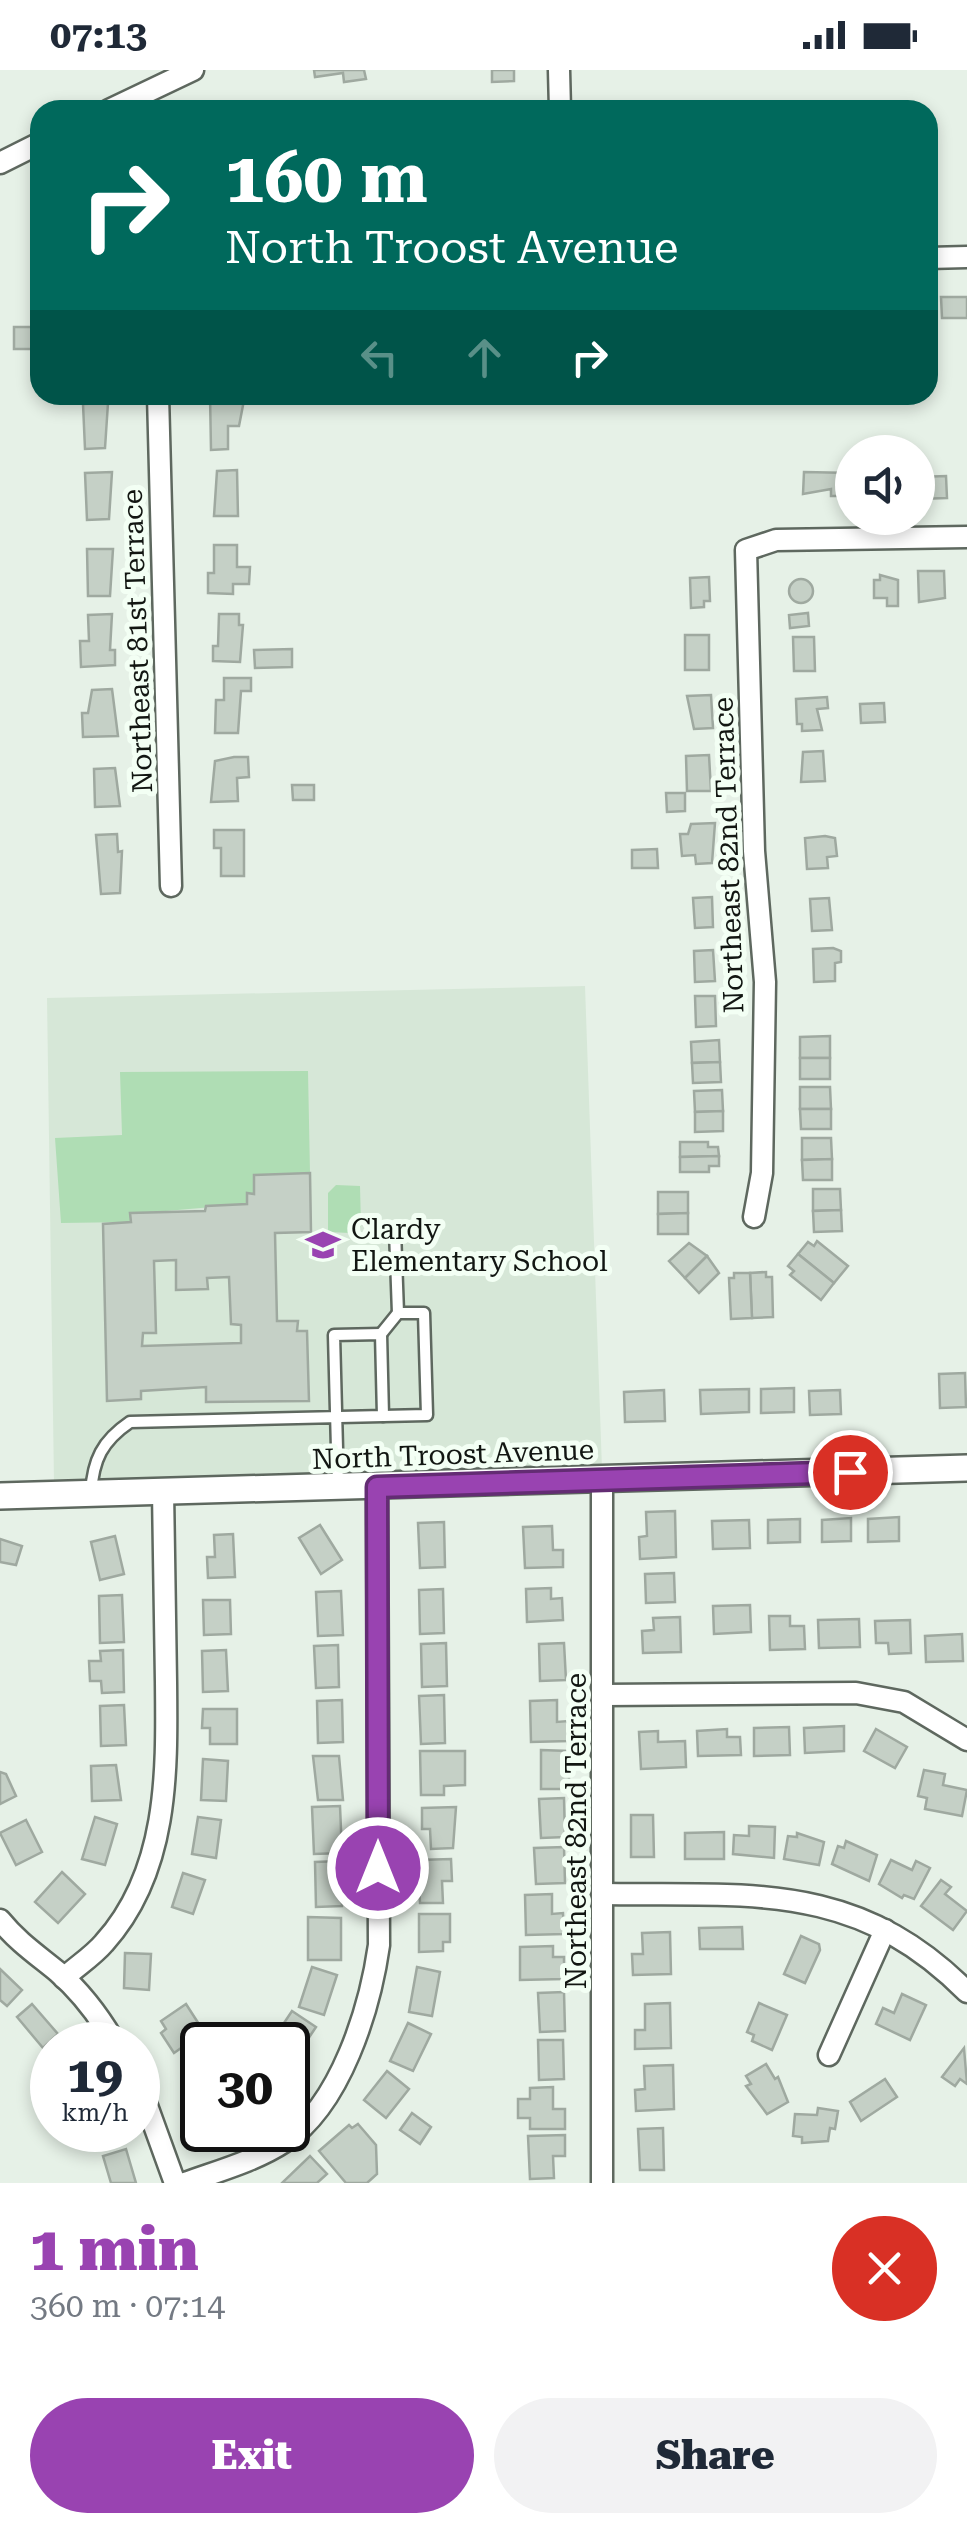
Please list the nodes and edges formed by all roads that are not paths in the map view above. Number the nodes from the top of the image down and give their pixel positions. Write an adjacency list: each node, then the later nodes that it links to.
1 (192, 70): 3 (street)
2 (559, 70): 5 (street)
3 (159, 78): 4 (street)
4 (125, 100)
5 (560, 100)
6 (30, 148): 7 (street)
7 (0, 163)
8 (967, 257): 9 (street)
9 (938, 258)
10 (158, 405): 12 (street, Northeast 81st Terrace)
11 (967, 537): 13 (street, Northeast 82nd Terrace)
12 (171, 886)
13 (754, 1217)
14 (395, 1231): 15 (lane)
15 (398, 1313): 16 (lane); 17 (lane)
16 (381, 1334): 17 (lane); 18 (lane)
17 (383, 1416): 18 (lane)
18 (336, 1418): 22 (lane); 24 (lane)
19 (967, 1468): 20 (street, North Troost Avenue)
20 (602, 1479): 21 (street, North Troost Avenue); 26 (street, Northeast 82nd Terrace)
21 (377, 1487): 22 (street, North Troost Avenue); 37 (street)
22 (338, 1488): 23 (street, North Troost Avenue)
23 (164, 1492): 24 (street, North Troost Avenue); 31 (street)
24 (91, 1494): 25 (street, North Troost Avenue)
25 (0, 1496)
26 (604, 1695): 27 (street); 28 (street, Northeast 82nd Terrace)
27 (967, 1740)
28 (604, 1894): 30 (street); 38 (street, Northeast 82nd Terrace)
29 (0, 1920): 31 (street)
30 (886, 1930): 32 (street); 34 (street)
31 (64, 1978): 33 (street)
32 (967, 1992)
33 (101, 2022)
34 (830, 2055)
35 (160, 2140): 36 (street)
36 (176, 2183)
37 (185, 2183)
38 (602, 2183)

